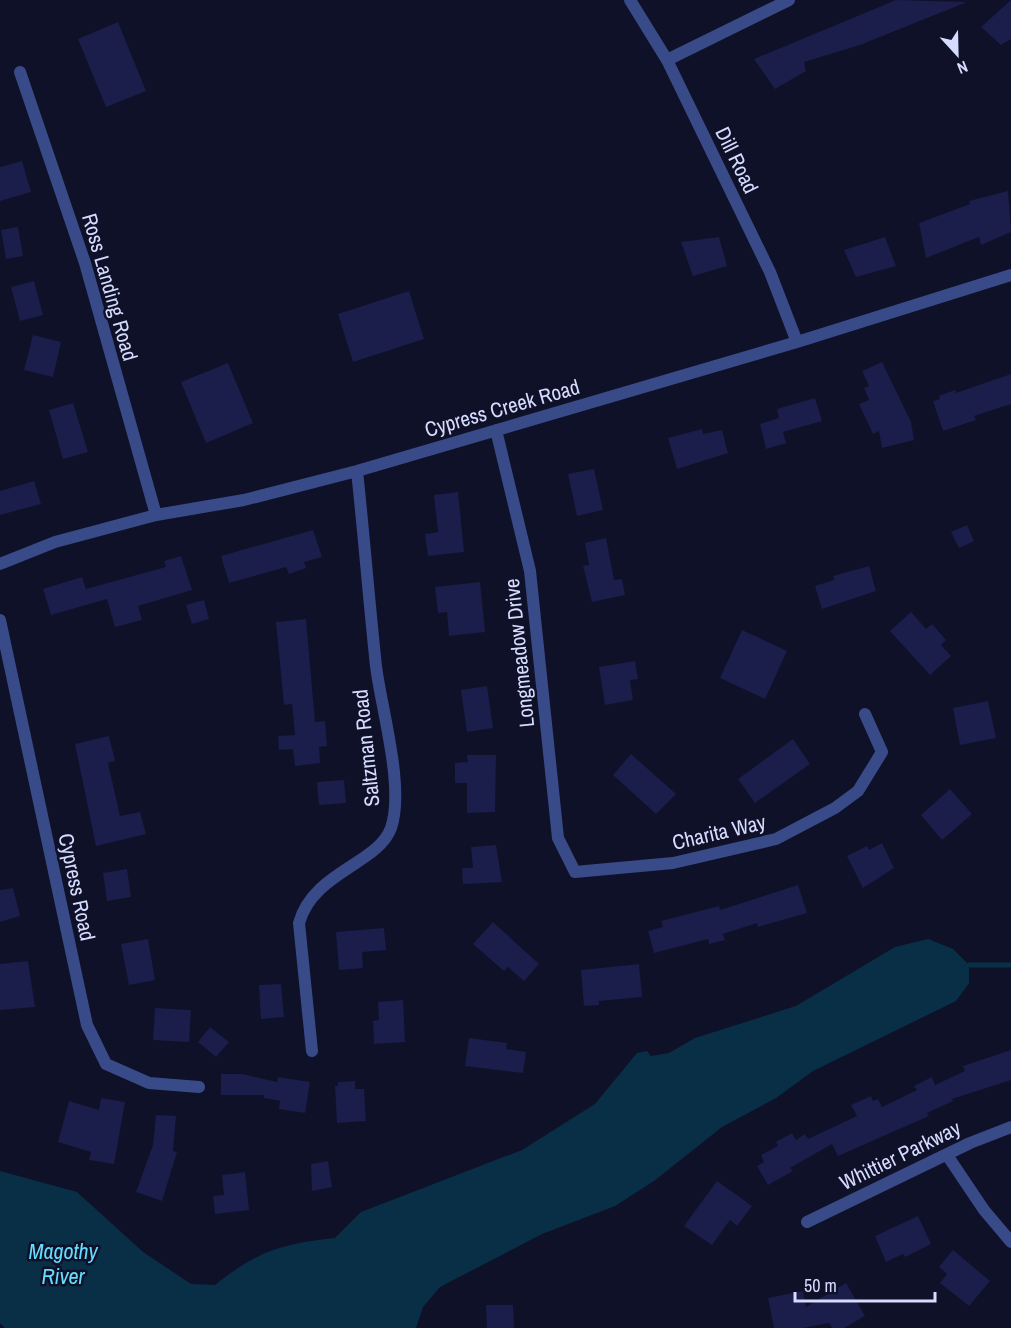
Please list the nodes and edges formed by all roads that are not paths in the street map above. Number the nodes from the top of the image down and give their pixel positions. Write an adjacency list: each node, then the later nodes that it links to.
1 (630, 0): 3 (street, Dill Road)
2 (789, 0): 3 (street)
3 (667, 60): 6 (street, Dill Road)
4 (20, 72): 9 (street, Ross Landing Road)
5 (1011, 275): 6 (street, Cypress Creek Road)
6 (797, 342): 7 (street, Cypress Creek Road)
7 (496, 430): 8 (street, Cypress Creek Road); 13 (street, Longmeadow Drive)
8 (357, 471): 9 (street, Cypress Creek Road); 14 (street, Saltzman Road)
9 (156, 515): 10 (street, Cypress Creek Road)
10 (0, 564)
11 (0, 620): 15 (street, Cypress Road)
12 (865, 714): 13 (street, Charita Way)
13 (575, 872)
14 (312, 1052)
15 (199, 1087)
16 (1011, 1127): 17 (street, Whittier Parkway)
17 (947, 1155): 18 (street, Whittier Parkway); 19 (street)
18 (807, 1222)
19 (1011, 1242)

